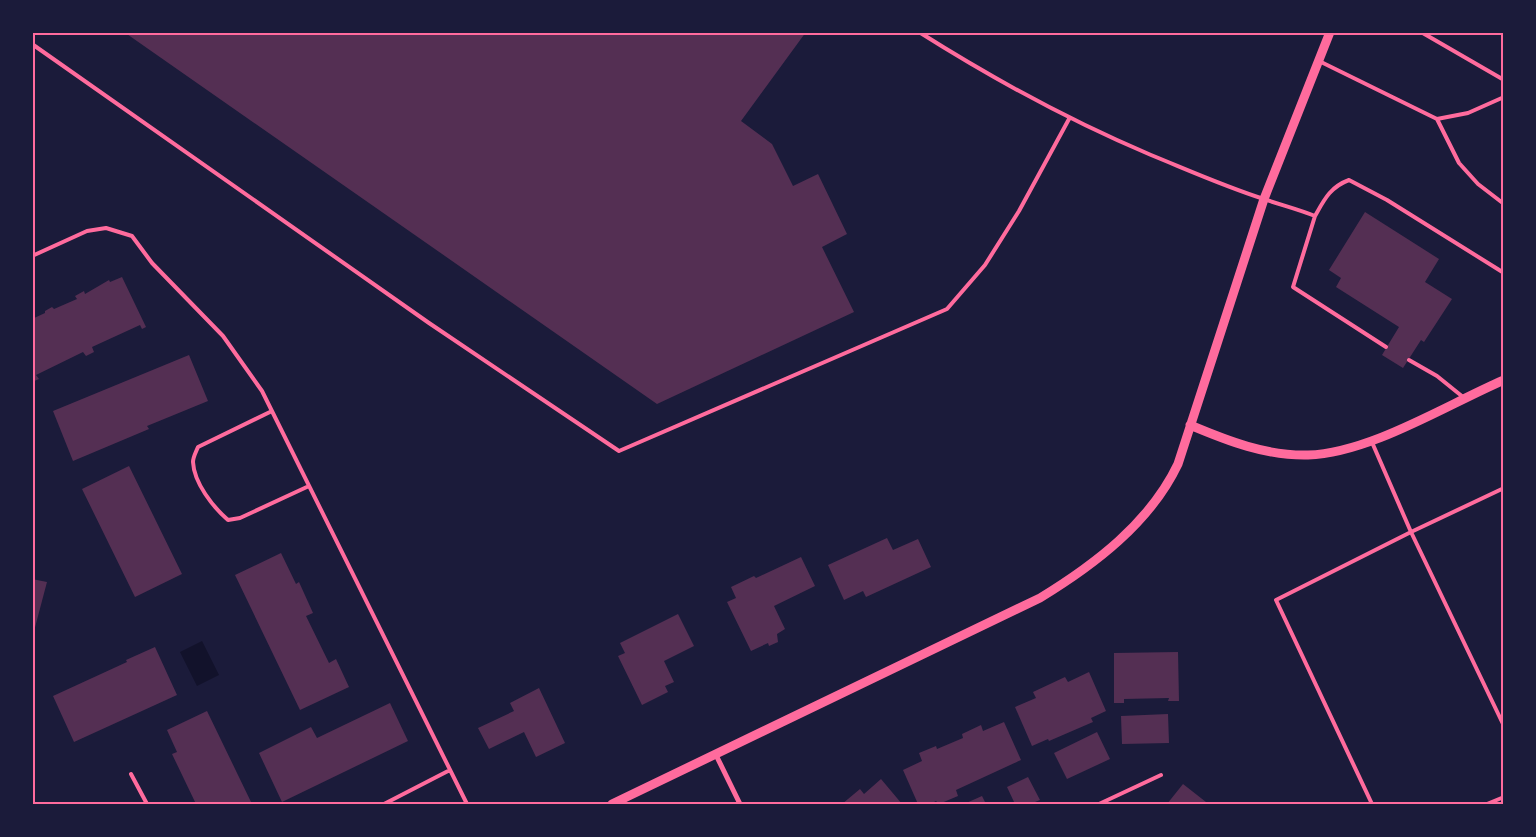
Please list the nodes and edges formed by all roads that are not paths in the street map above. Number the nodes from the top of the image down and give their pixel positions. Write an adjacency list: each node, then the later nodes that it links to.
1 (919, 32): 8 (lane)
2 (1330, 32): 5 (street)
3 (1421, 32): 6 (lane)
4 (32, 44): 8 (lane)
5 (1317, 60): 9 (lane); 10 (street)
6 (1504, 80)
7 (1504, 97): 9 (lane)
8 (1069, 119): 10 (lane)
9 (1437, 119): 11 (lane)
10 (1264, 200): 12 (lane); 20 (street)
11 (1504, 204)
12 (1315, 216): 14 (lane); 15 (lane)
13 (32, 256): 19 (lane)
14 (1504, 273)
15 (1386, 347)
16 (1409, 360): 18 (lane)
17 (1504, 380): 18 (street)
18 (1463, 397): 21 (street)
19 (272, 411): 22 (lane); 22 (lane)
20 (1190, 425): 21 (street); 26 (street)
21 (1371, 440): 24 (lane)
22 (309, 486): 27 (lane)
23 (1504, 488): 24 (lane)
24 (1411, 532): 25 (lane); 37 (lane)
25 (1504, 726)
26 (716, 755): 34 (street); 35 (street)
27 (450, 770): 32 (lane); 33 (lane)
28 (131, 774): 31 (lane)
29 (1161, 775): 36 (lane)
30 (1504, 797): 38 (lane)
31 (147, 804)
32 (384, 804)
33 (468, 804)
34 (612, 804)
35 (740, 804)
36 (1099, 804)
37 (1372, 804)
38 (1487, 804)

